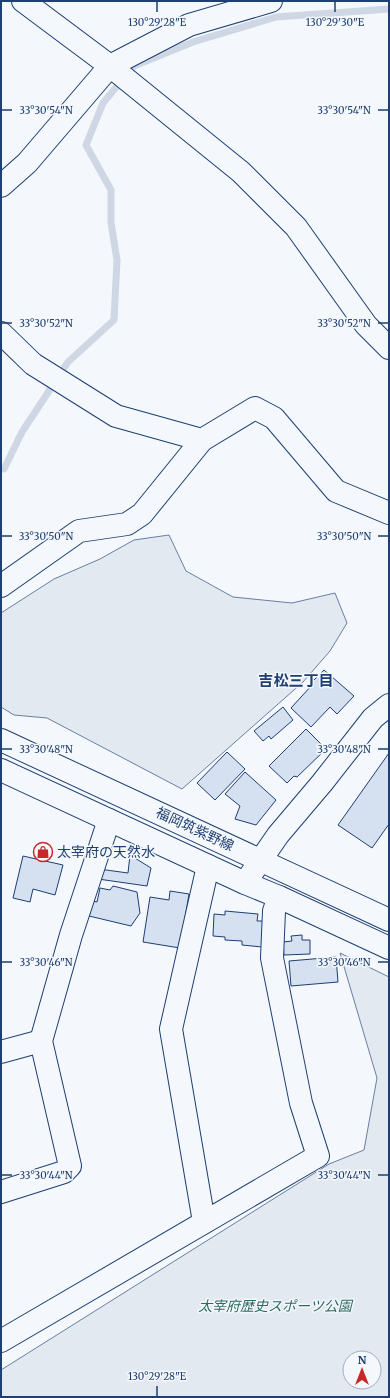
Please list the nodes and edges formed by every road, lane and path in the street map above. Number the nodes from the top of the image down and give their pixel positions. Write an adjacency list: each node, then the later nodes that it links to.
1 (23, 1): 3 (street)
2 (271, 1): 3 (street)
3 (110, 66): 4 (street); 6 (street)
4 (1, 186)
5 (1, 333): 7 (street)
6 (389, 348)
7 (202, 440): 8 (street); 9 (street)
8 (389, 513)
9 (1, 586)
10 (389, 705): 14 (street)
11 (1, 740): 14 (street, 福岡筑紫野線)
12 (1, 770): 13 (street, 福岡筑紫野線)
13 (109, 820): 15 (street, 福岡筑紫野線); 20 (street)
14 (261, 860): 16 (street); 18 (street, 福岡筑紫野線)
15 (208, 866): 16 (street, 福岡筑紫野線); 23 (street)
16 (245, 883): 17 (street, 福岡筑紫野線)
17 (279, 897): 19 (street, 福岡筑紫野線); 23 (street)
18 (389, 920)
19 (389, 948)
20 (41, 1040): 21 (street); 22 (street)
21 (1, 1052)
22 (1, 1192)
23 (204, 1222): 24 (street)
24 (1, 1341)

